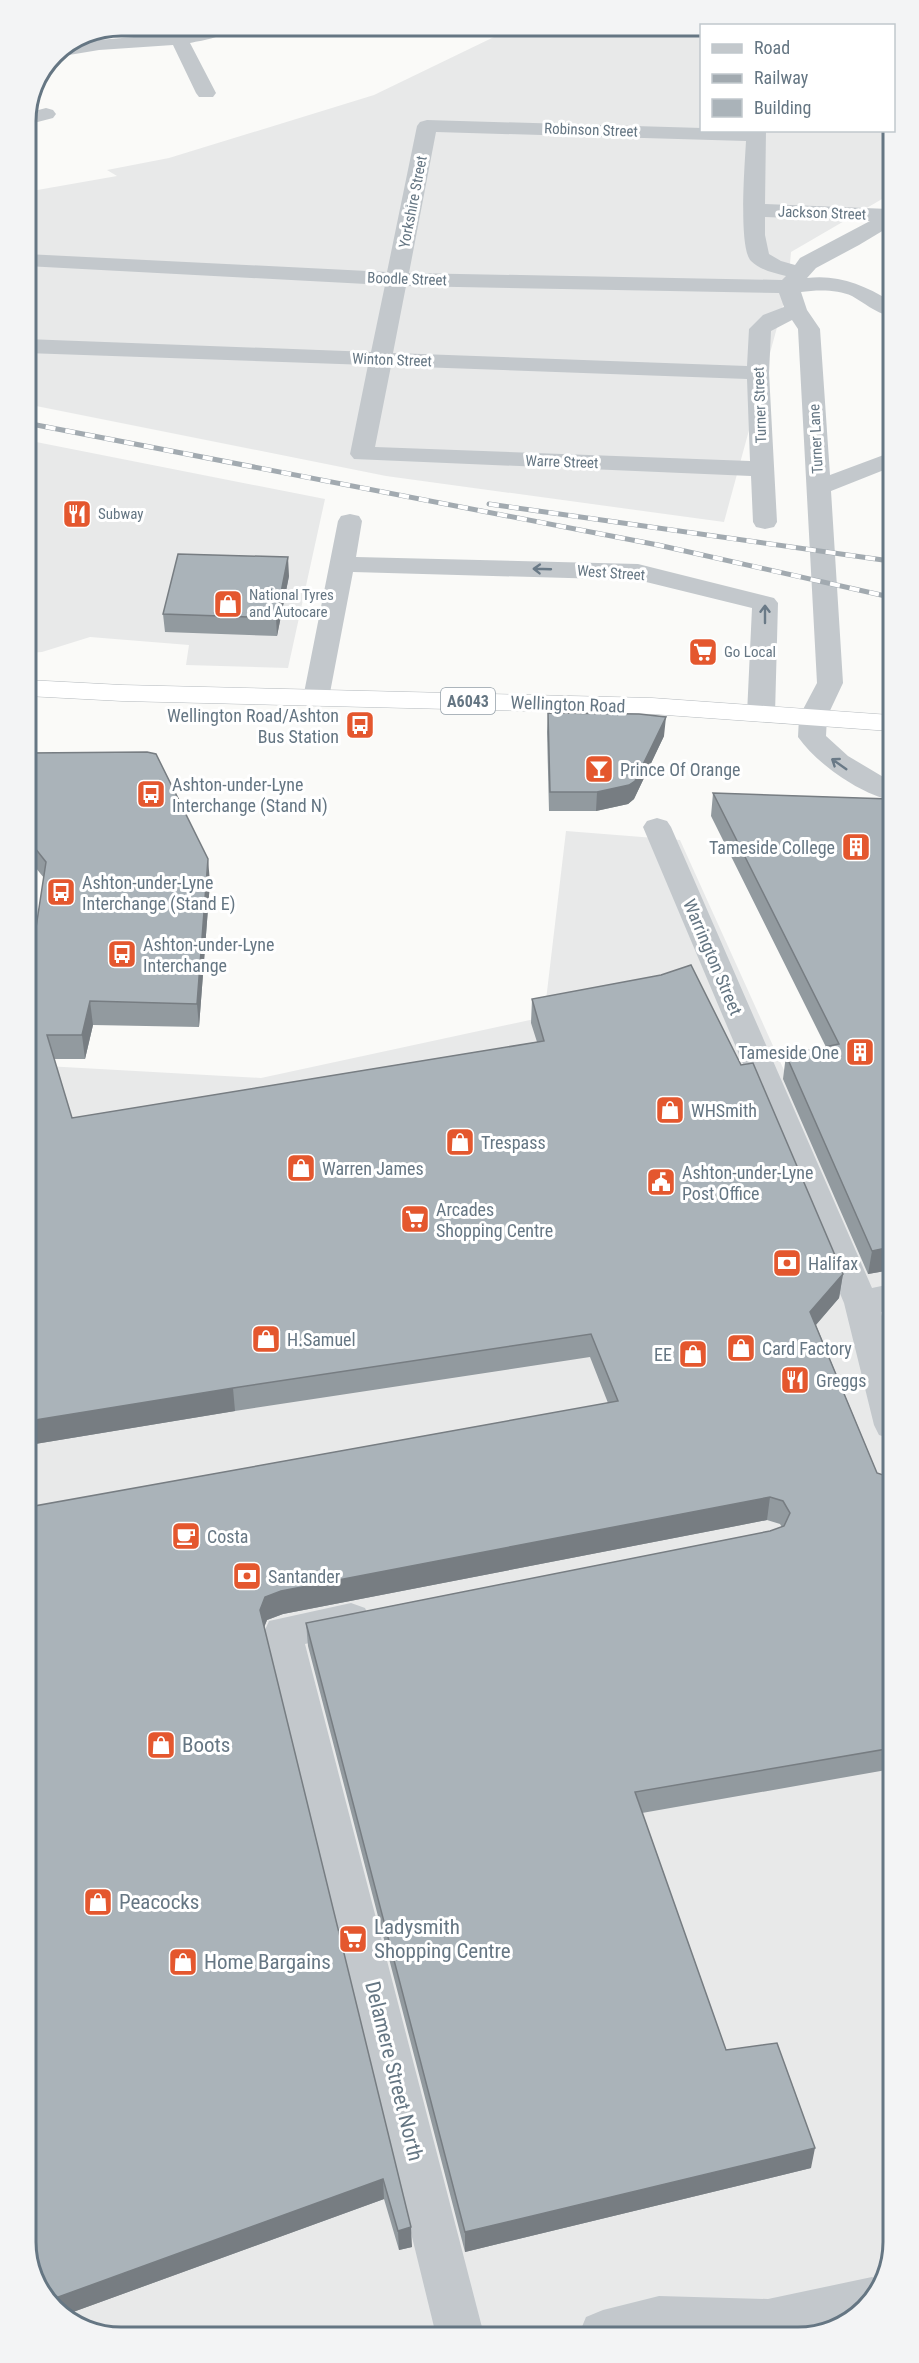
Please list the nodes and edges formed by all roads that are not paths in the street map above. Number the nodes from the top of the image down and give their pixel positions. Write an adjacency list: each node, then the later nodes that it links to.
1 (195, 36): 2 (street)
2 (179, 39): 3 (street); 4 (street)
3 (75, 49)
4 (206, 93)
5 (46, 114): 6 (street)
6 (36, 116)
7 (427, 126): 8 (street, Robinson Street); 17 (street, Yorkshire Street)
8 (700, 132)
9 (709, 132): 10 (street, Robinson Street)
10 (756, 133): 11 (street)
11 (755, 210): 12 (street, Jackson Street); 18 (street)
12 (883, 216)
13 (883, 220): 15 (street)
14 (883, 233): 15 (street)
15 (852, 241): 18 (street)
16 (36, 261): 17 (street, Boodle Street)
17 (398, 279): 18 (street, Boodle Street); 22 (street, Yorkshire Street)
18 (793, 280): 19 (street, Boodle Street); 20 (street, Turner Lane)
19 (883, 305)
20 (796, 310): 23 (street, Turner Street); 27 (street, Turner Lane)
21 (36, 346): 22 (street, Winton Street)
22 (380, 360): 23 (street, Winton Street); 24 (street, Yorkshire Street)
23 (758, 373): 26 (street, Turner Street)
24 (362, 454): 26 (street, Warre Street)
25 (883, 462): 27 (street)
26 (763, 469): 29 (street, Turner Street)
27 (818, 488): 34 (street, Turner Lane)
28 (350, 521): 30 (street)
29 (765, 522)
30 (342, 564): 32 (street); 33 (street, West Street, one-way to 30)
31 (36, 688): 32 (highway, Wellington Road / A6043)
32 (316, 698): 33 (highway, Wellington Road / A6043)
33 (761, 714): 34 (highway, Wellington Road / A6043)
34 (813, 717): 35 (highway, A6043); 36 (street, one-way to 34)
35 (883, 722)
36 (883, 788)
37 (657, 827): 38 (street, Warrington Street)
38 (876, 1300): 39 (street, Warrington Street)
39 (883, 1355)
40 (387, 1612): 42 (street, Delamere Street North)
41 (854, 2305): 43 (street)
42 (458, 2327)
43 (631, 2327)

